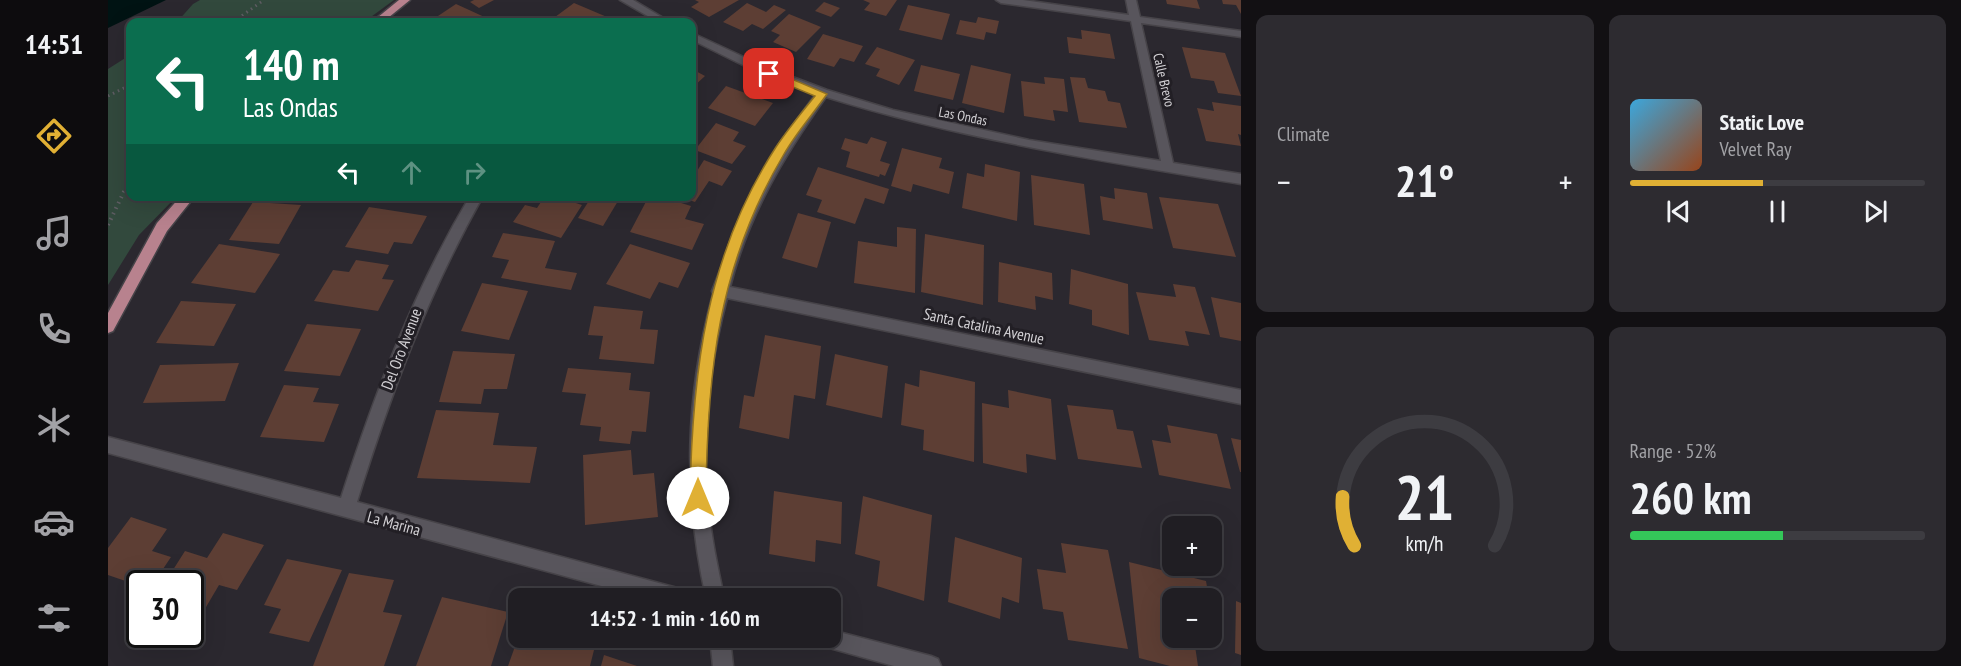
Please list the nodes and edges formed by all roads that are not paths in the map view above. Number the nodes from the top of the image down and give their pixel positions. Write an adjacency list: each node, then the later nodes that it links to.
1 (405, 0): 6 (main road)
2 (625, 0): 5 (street)
3 (1001, 0): 9 (street)
4 (1131, 0): 9 (street, Calle Brevo)
5 (648, 13): 7 (street); 8 (street)
6 (382, 18)
7 (641, 18)
8 (657, 18)
9 (1135, 19): 10 (street); 13 (street, Calle Brevo)
10 (1241, 34)
11 (696, 38): 12 (street, Las Ondas)
12 (822, 94): 13 (street, Las Ondas); 17 (street)
13 (1168, 167): 14 (street, Las Ondas)
14 (1241, 179)
15 (185, 201): 18 (main road)
16 (474, 201): 21 (street, Del Oro Avenue)
17 (719, 291): 19 (street, Santa Catalina Avenue); 23 (street)
18 (108, 327)
19 (1241, 398)
20 (108, 445): 21 (street, La Marina)
21 (346, 510): 22 (street, La Marina)
22 (643, 588)
23 (712, 588)
24 (841, 642): 27 (street)
25 (721, 648): 26 (street)
26 (723, 666)
27 (930, 666)

